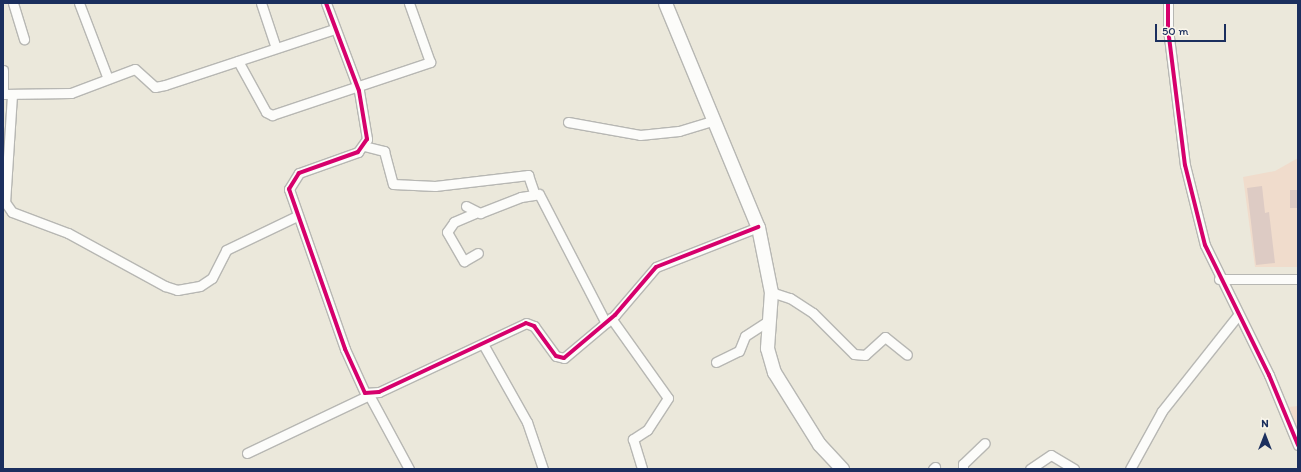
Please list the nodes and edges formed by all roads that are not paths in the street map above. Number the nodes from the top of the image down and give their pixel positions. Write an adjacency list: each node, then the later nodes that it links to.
1 (12, 3): 9 (street)
2 (79, 3): 13 (street)
3 (261, 3): 10 (street)
4 (326, 3): 8 (street)
5 (409, 3): 14 (street)
6 (665, 3): 17 (main road)
7 (1168, 3): 26 (street)
8 (334, 29): 10 (street); 14 (street)
9 (24, 39)
10 (276, 48): 11 (street)
11 (238, 61): 13 (street); 14 (street)
12 (3, 70): 15 (street)
13 (108, 79): 16 (street)
14 (357, 87): 19 (street)
15 (3, 89)
16 (8, 94): 23 (street)
17 (714, 120): 18 (street); 24 (main road)
18 (568, 122)
19 (364, 146): 20 (street); 23 (street)
20 (534, 192): 22 (street); 30 (street)
21 (466, 206): 22 (street)
22 (475, 213): 25 (street)
23 (297, 216): 35 (street)
24 (758, 227): 28 (main road); 30 (street)
25 (478, 253)
26 (1219, 279): 27 (street); 29 (street)
27 (1298, 279)
28 (771, 292): 31 (main road); 33 (street)
29 (1238, 315): 37 (street); 46 (street)
30 (608, 320): 32 (street); 41 (street)
31 (768, 321): 34 (street); 42 (main road)
32 (483, 344): 35 (street); 40 (street)
33 (907, 355)
34 (716, 362)
35 (370, 395): 38 (street); 39 (street)
36 (985, 443): 43 (street)
37 (1298, 445)
38 (247, 453)
39 (407, 468)
40 (542, 469)
41 (642, 469)
42 (842, 469)
43 (963, 469)
44 (1030, 469): 45 (street)
45 (1074, 469)
46 (1130, 469)

